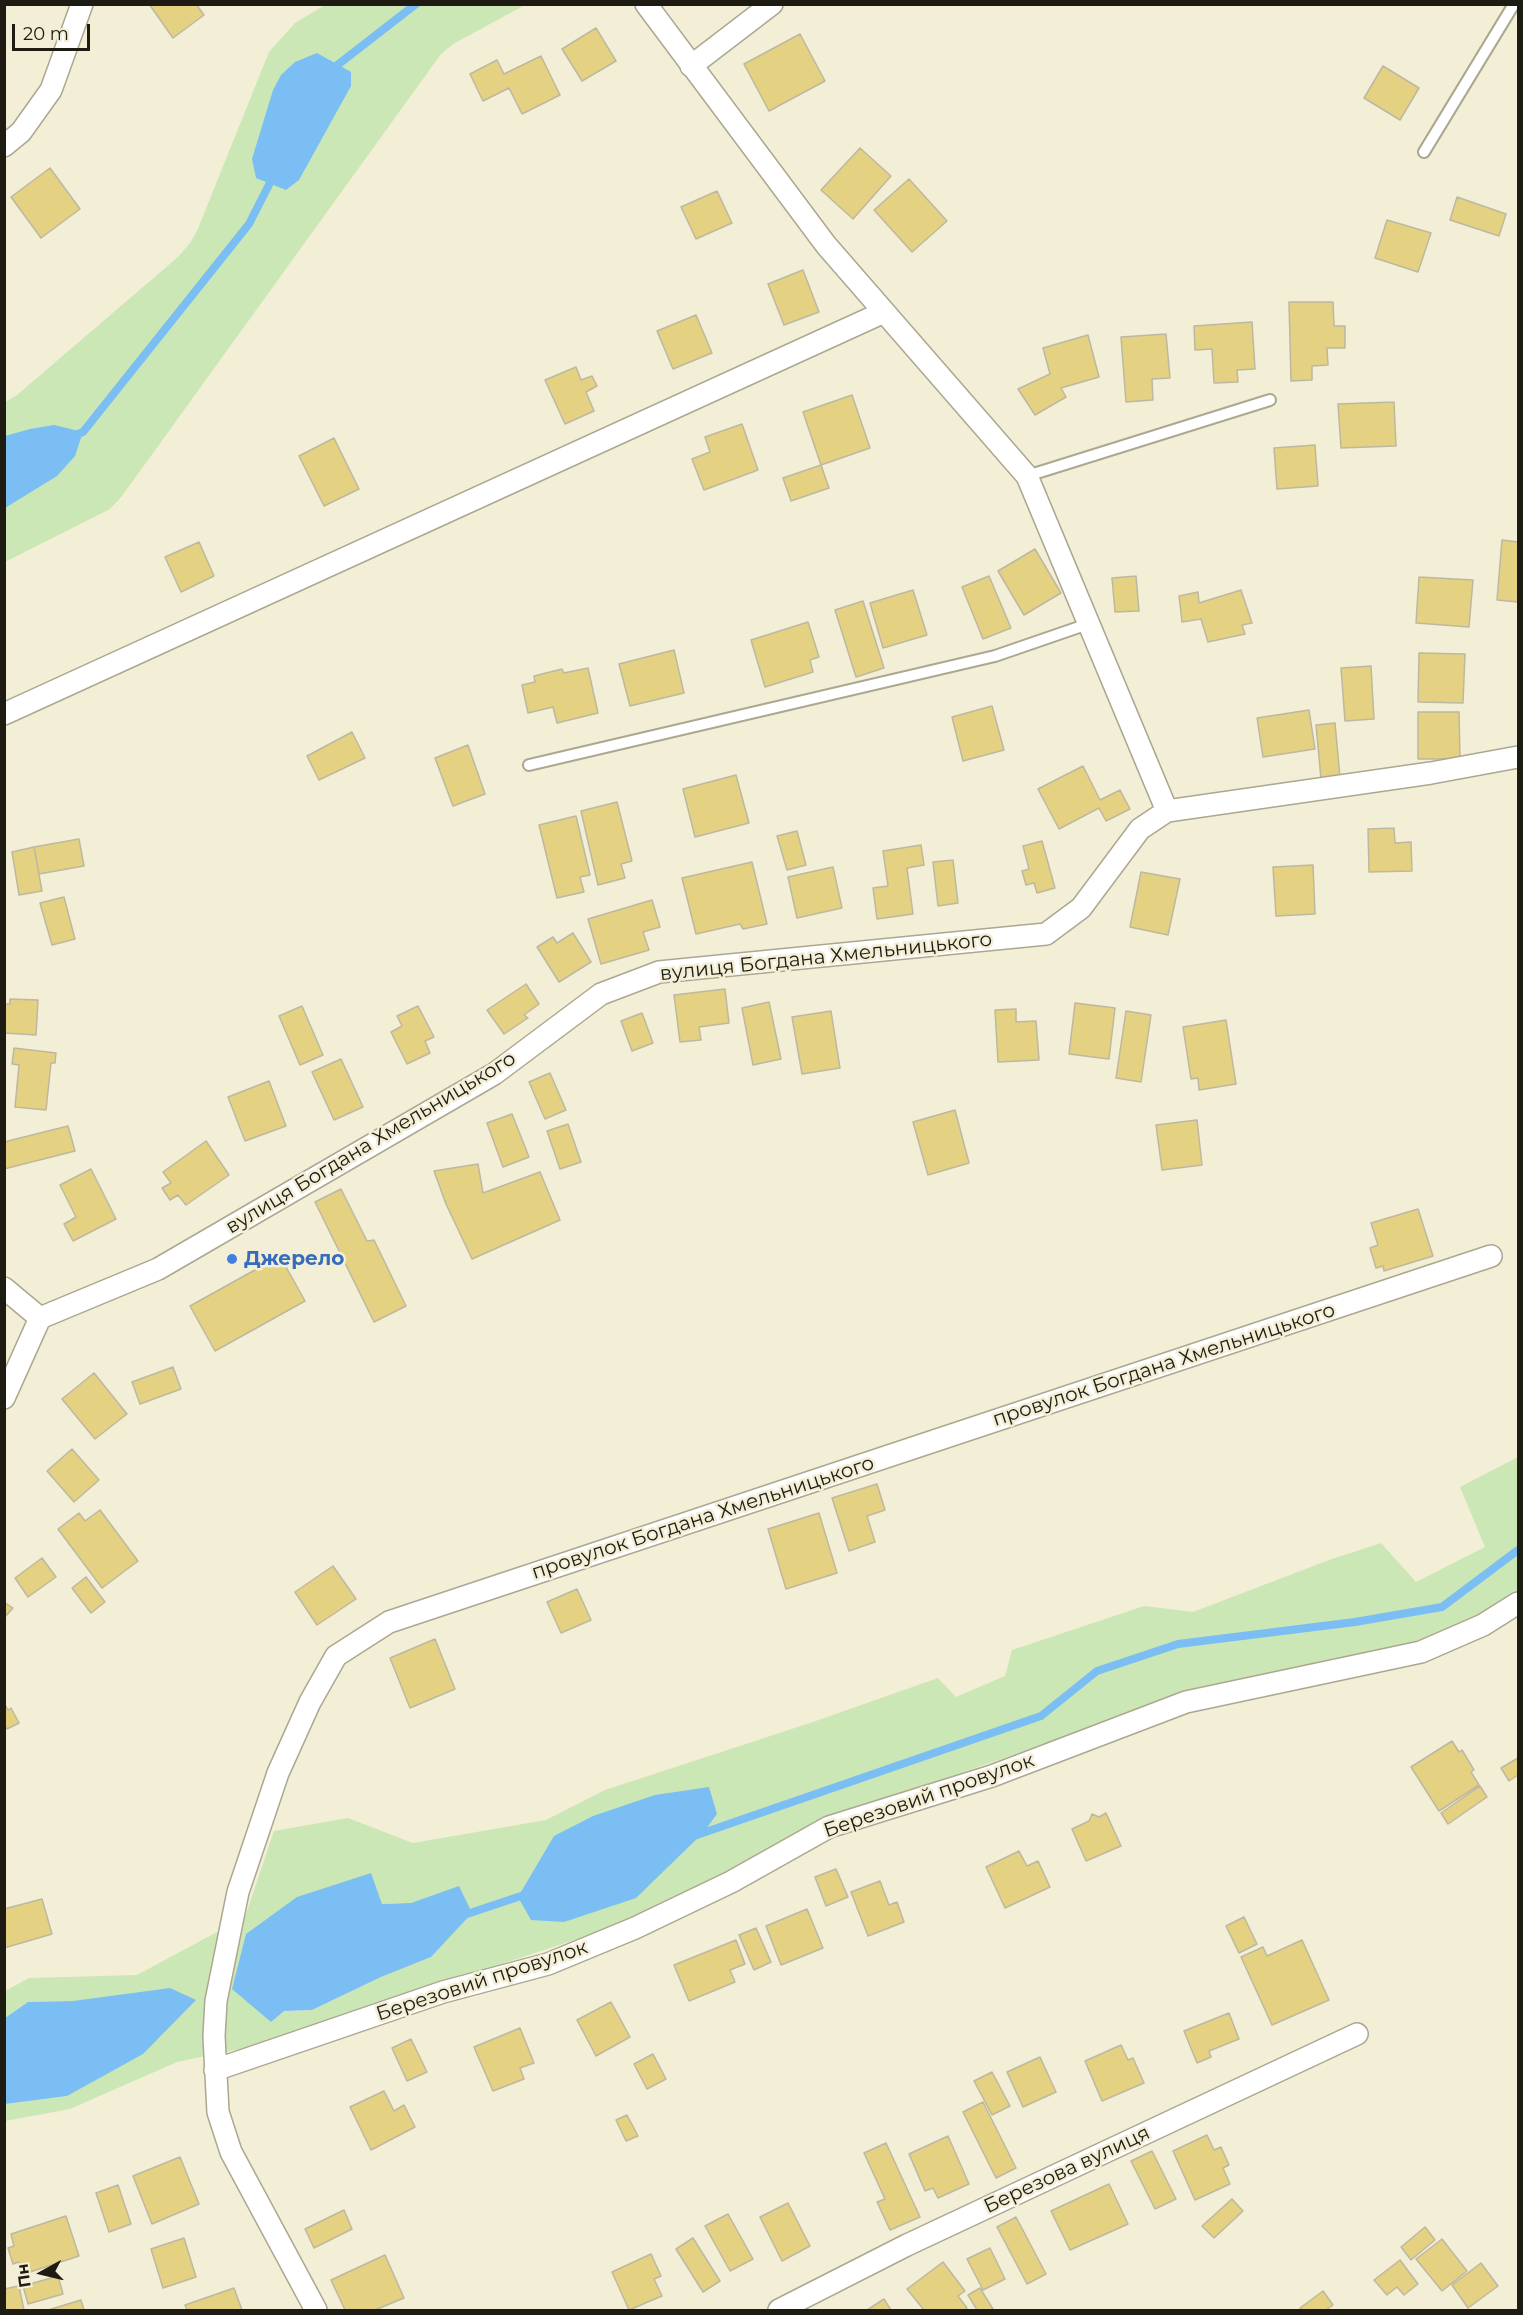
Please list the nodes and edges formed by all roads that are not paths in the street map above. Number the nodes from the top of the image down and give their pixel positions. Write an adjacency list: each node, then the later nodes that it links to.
1 (82, 4): 6 (street)
2 (646, 4): 5 (street)
3 (772, 4): 5 (street)
4 (1514, 4): 7 (lane)
5 (691, 66): 8 (street)
6 (4, 146)
7 (1424, 152)
8 (884, 312): 10 (street); 12 (street)
9 (1270, 400): 10 (lane)
10 (1028, 476): 11 (street)
11 (1088, 624): 14 (lane); 15 (street)
12 (4, 714)
13 (1518, 757): 15 (street, вулиця Богдана Хмельницького)
14 (529, 765)
15 (1167, 811): 18 (street, вулиця Богдана Хмельницького)
16 (1491, 1256): 22 (street, провулок Богдана Хмельницького)
17 (4, 1288): 18 (street)
18 (40, 1318): 19 (street)
19 (4, 1398)
20 (1518, 1603): 22 (street, Березовий провулок)
21 (1357, 2034): 24 (street, Березова вулиця)
22 (215, 2070): 23 (street, провулок Богдана Хмельницького)
23 (316, 2310)
24 (779, 2310)

